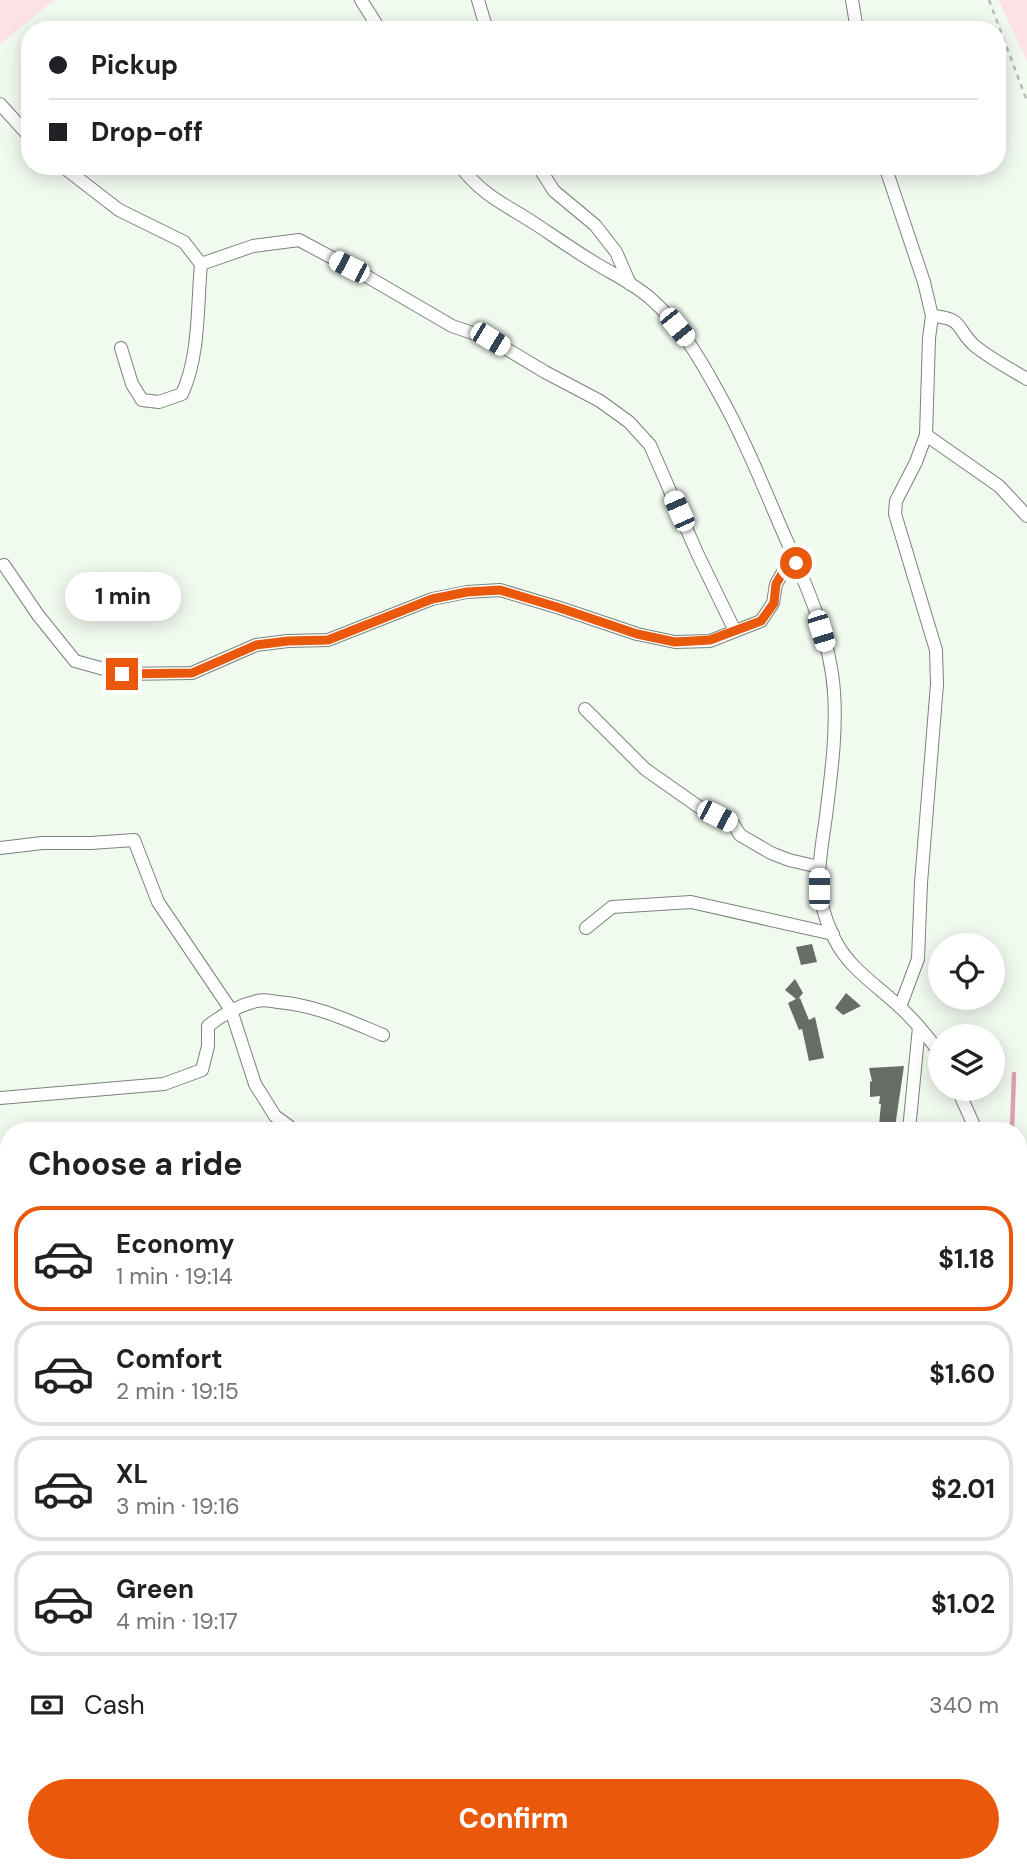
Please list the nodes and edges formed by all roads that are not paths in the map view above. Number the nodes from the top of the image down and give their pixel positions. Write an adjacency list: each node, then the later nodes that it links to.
1 (361, 0): 4 (street)
2 (478, 0): 5 (street)
3 (852, 0): 6 (street)
4 (374, 21)
5 (484, 21)
6 (856, 21)
7 (0, 104): 8 (street)
8 (21, 126)
9 (74, 175): 13 (street)
10 (467, 175): 14 (street)
11 (544, 175): 14 (street)
12 (888, 175): 15 (street)
13 (201, 264): 16 (street); 22 (street)
14 (630, 284): 20 (street)
15 (932, 316): 17 (street); 18 (street)
16 (121, 348)
17 (1027, 379)
18 (926, 435): 19 (street); 28 (street)
19 (1027, 516)
20 (796, 563): 22 (street); 25 (street)
21 (4, 565): 22 (street)
22 (735, 631)
23 (585, 709): 25 (street)
24 (0, 848): 29 (street)
25 (819, 867): 27 (street)
26 (586, 928): 27 (street)
27 (833, 934): 28 (street)
28 (900, 1007): 30 (street)
29 (231, 1010): 31 (street); 33 (street); 35 (street)
30 (919, 1027): 32 (street); 36 (street)
31 (383, 1035)
32 (928, 1038)
33 (0, 1098)
34 (963, 1101): 37 (street)
35 (283, 1122)
36 (910, 1122)
37 (972, 1122)

